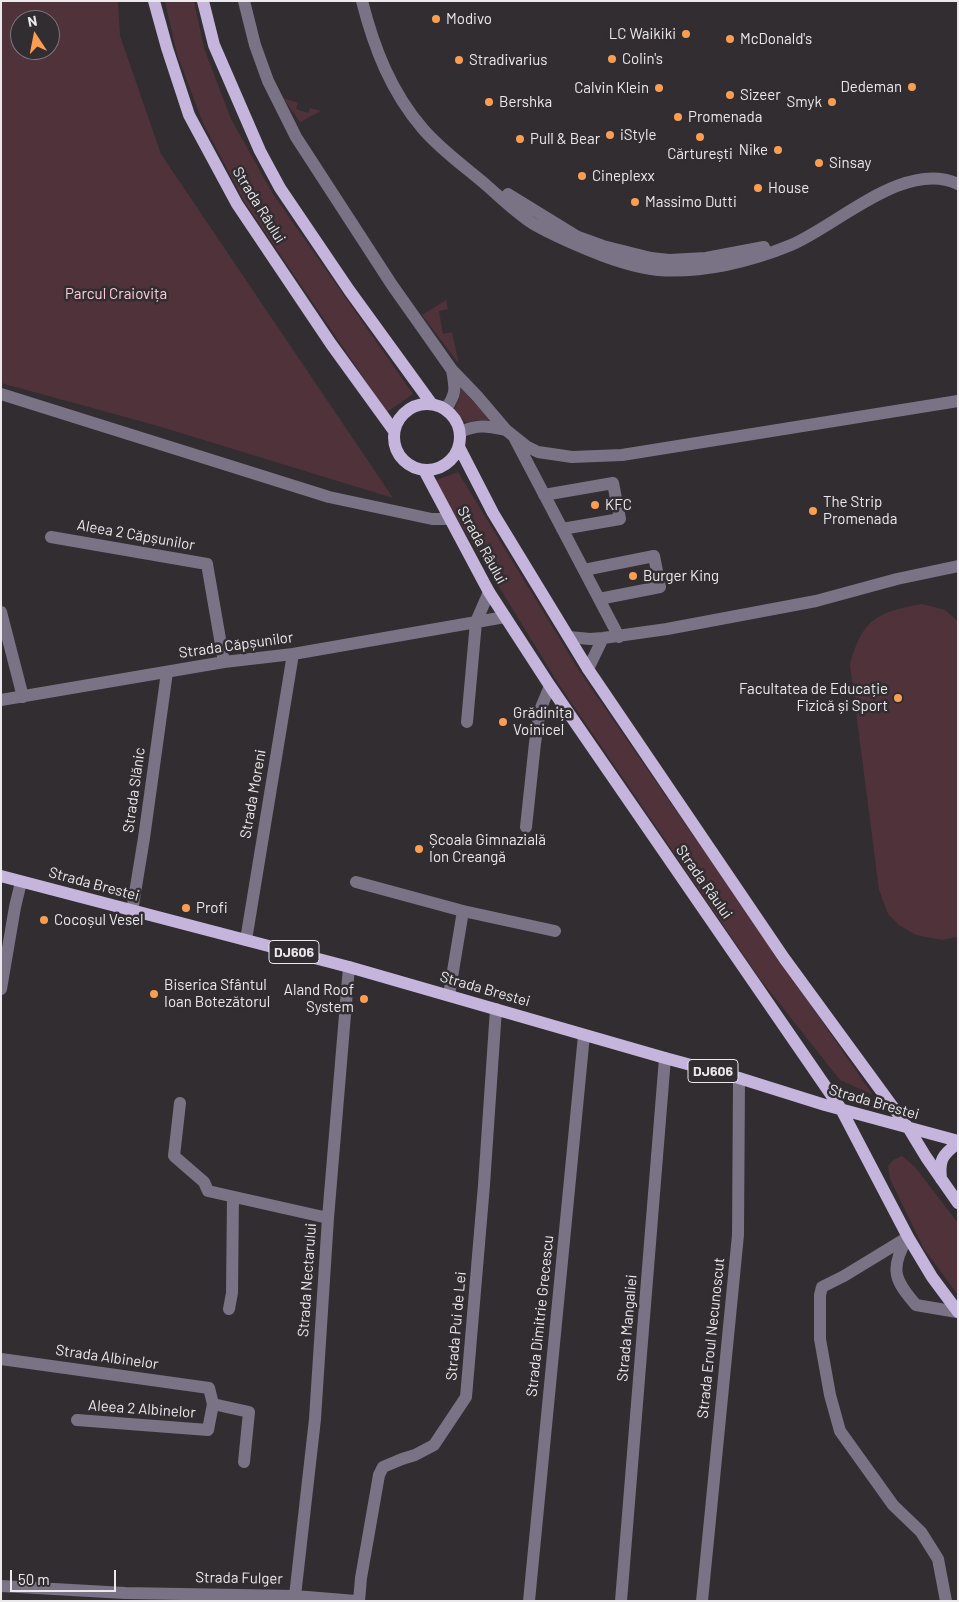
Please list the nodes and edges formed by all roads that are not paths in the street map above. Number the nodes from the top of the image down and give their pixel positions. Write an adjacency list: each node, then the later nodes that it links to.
1 (154, 1): 11 (main road, Strada Râului)
2 (204, 1): 9 (main road, Strada Râului)
3 (244, 1): 6 (street)
4 (362, 1): 5 (street)
5 (958, 184)
6 (452, 370): 10 (street); 13 (street)
7 (1, 394): 17 (street)
8 (958, 401): 13 (street)
9 (432, 403): 10 (main road); 11 (main road)
10 (446, 408): 12 (main road)
11 (394, 432): 15 (main road, Strada Râului)
12 (460, 432): 13 (street); 14 (main road)
13 (509, 432): 16 (street)
14 (459, 447): 15 (main road); 27 (main road, Strada Râului)
15 (424, 470): 17 (main road, Strada Râului)
16 (544, 495): 18 (street); 18 (street)
17 (449, 519): 22 (main road, Strada Râului)
18 (562, 530): 21 (street)
19 (51, 537): 31 (street, Aleea 2 Căpșunilor)
20 (958, 566): 28 (street)
21 (584, 570): 23 (street); 23 (street)
22 (489, 592): 25 (main road, Strada Râului); 26 (street)
23 (599, 599): 28 (street)
24 (1, 612): 35 (street)
25 (505, 617): 26 (street, Strada Căpșunilor); 34 (main road, Strada Râului)
26 (476, 622): 30 (street, Strada Căpșunilor); 37 (street)
27 (569, 637): 29 (street); 32 (main road, Strada Râului)
28 (619, 637): 29 (street)
29 (603, 638): 32 (street)
30 (293, 654): 31 (street, Strada Căpșunilor); 45 (street, Strada Moreni)
31 (224, 662): 33 (street, Strada Căpșunilor)
32 (588, 669): 55 (main road, Strada Râului)
33 (166, 672): 35 (street, Strada Căpșunilor); 42 (street, Strada Slănic)
34 (550, 686): 38 (street); 54 (main road, Strada Râului)
35 (23, 697): 36 (street, Strada Căpșunilor)
36 (1, 700)
37 (467, 722)
38 (526, 827)
39 (1, 876): 40 (main road, Strada Brestei / DJ606)
40 (22, 882): 42 (main road, Strada Brestei / DJ606); 47 (street)
41 (356, 882): 43 (street)
42 (132, 911): 45 (main road, Strada Brestei / DJ606)
43 (463, 912): 44 (street); 48 (street)
44 (555, 931)
45 (246, 940): 46 (main road, Strada Brestei / DJ606)
46 (348, 967): 48 (main road, Strada Brestei / DJ606); 60 (street, Strada Nectarului)
47 (1, 989)
48 (449, 995): 49 (main road, Strada Brestei / DJ606)
49 (496, 1009): 50 (main road, Strada Brestei / DJ606); 71 (street, Strada Pui de Lei)
50 (584, 1035): 51 (main road, Strada Brestei / DJ606); 72 (street, Strada Dimitrie Grecescu)
51 (665, 1058): 52 (main road, Strada Brestei / DJ606); 73 (street, Strada Mangaliei)
52 (739, 1078): 54 (main road, Strada Brestei / DJ606); 74 (street, Strada Eroul Necunoscut)
53 (180, 1103): 58 (street)
54 (841, 1109): 55 (main road, Strada Brestei / DJ606); 61 (main road, Strada Râului)
55 (909, 1129): 56 (main road, Strada Brestei / DJ606); 57 (main road, Strada Râului)
56 (958, 1142): 57 (main road)
57 (941, 1179): 59 (main road, Strada Râului)
58 (234, 1197): 60 (street); 62 (street)
59 (958, 1203)
60 (328, 1218): 69 (street, Strada Nectarului)
61 (908, 1237): 63 (main road, Strada Râului); 63 (street); 75 (street)
62 (229, 1310)
63 (958, 1312)
64 (1, 1359): 65 (street, Strada Albinelor)
65 (213, 1404): 66 (street, Aleea 2 Albinelor); 67 (street)
66 (77, 1420)
67 (244, 1462)
68 (1, 1586): 70 (street, Strada Fulger)
69 (295, 1596): 70 (street, Strada Fulger); 71 (street, Strada Fulger)
70 (125, 1597)
71 (357, 1601)
72 (529, 1601)
73 (621, 1601)
74 (702, 1601)
75 (946, 1601)

